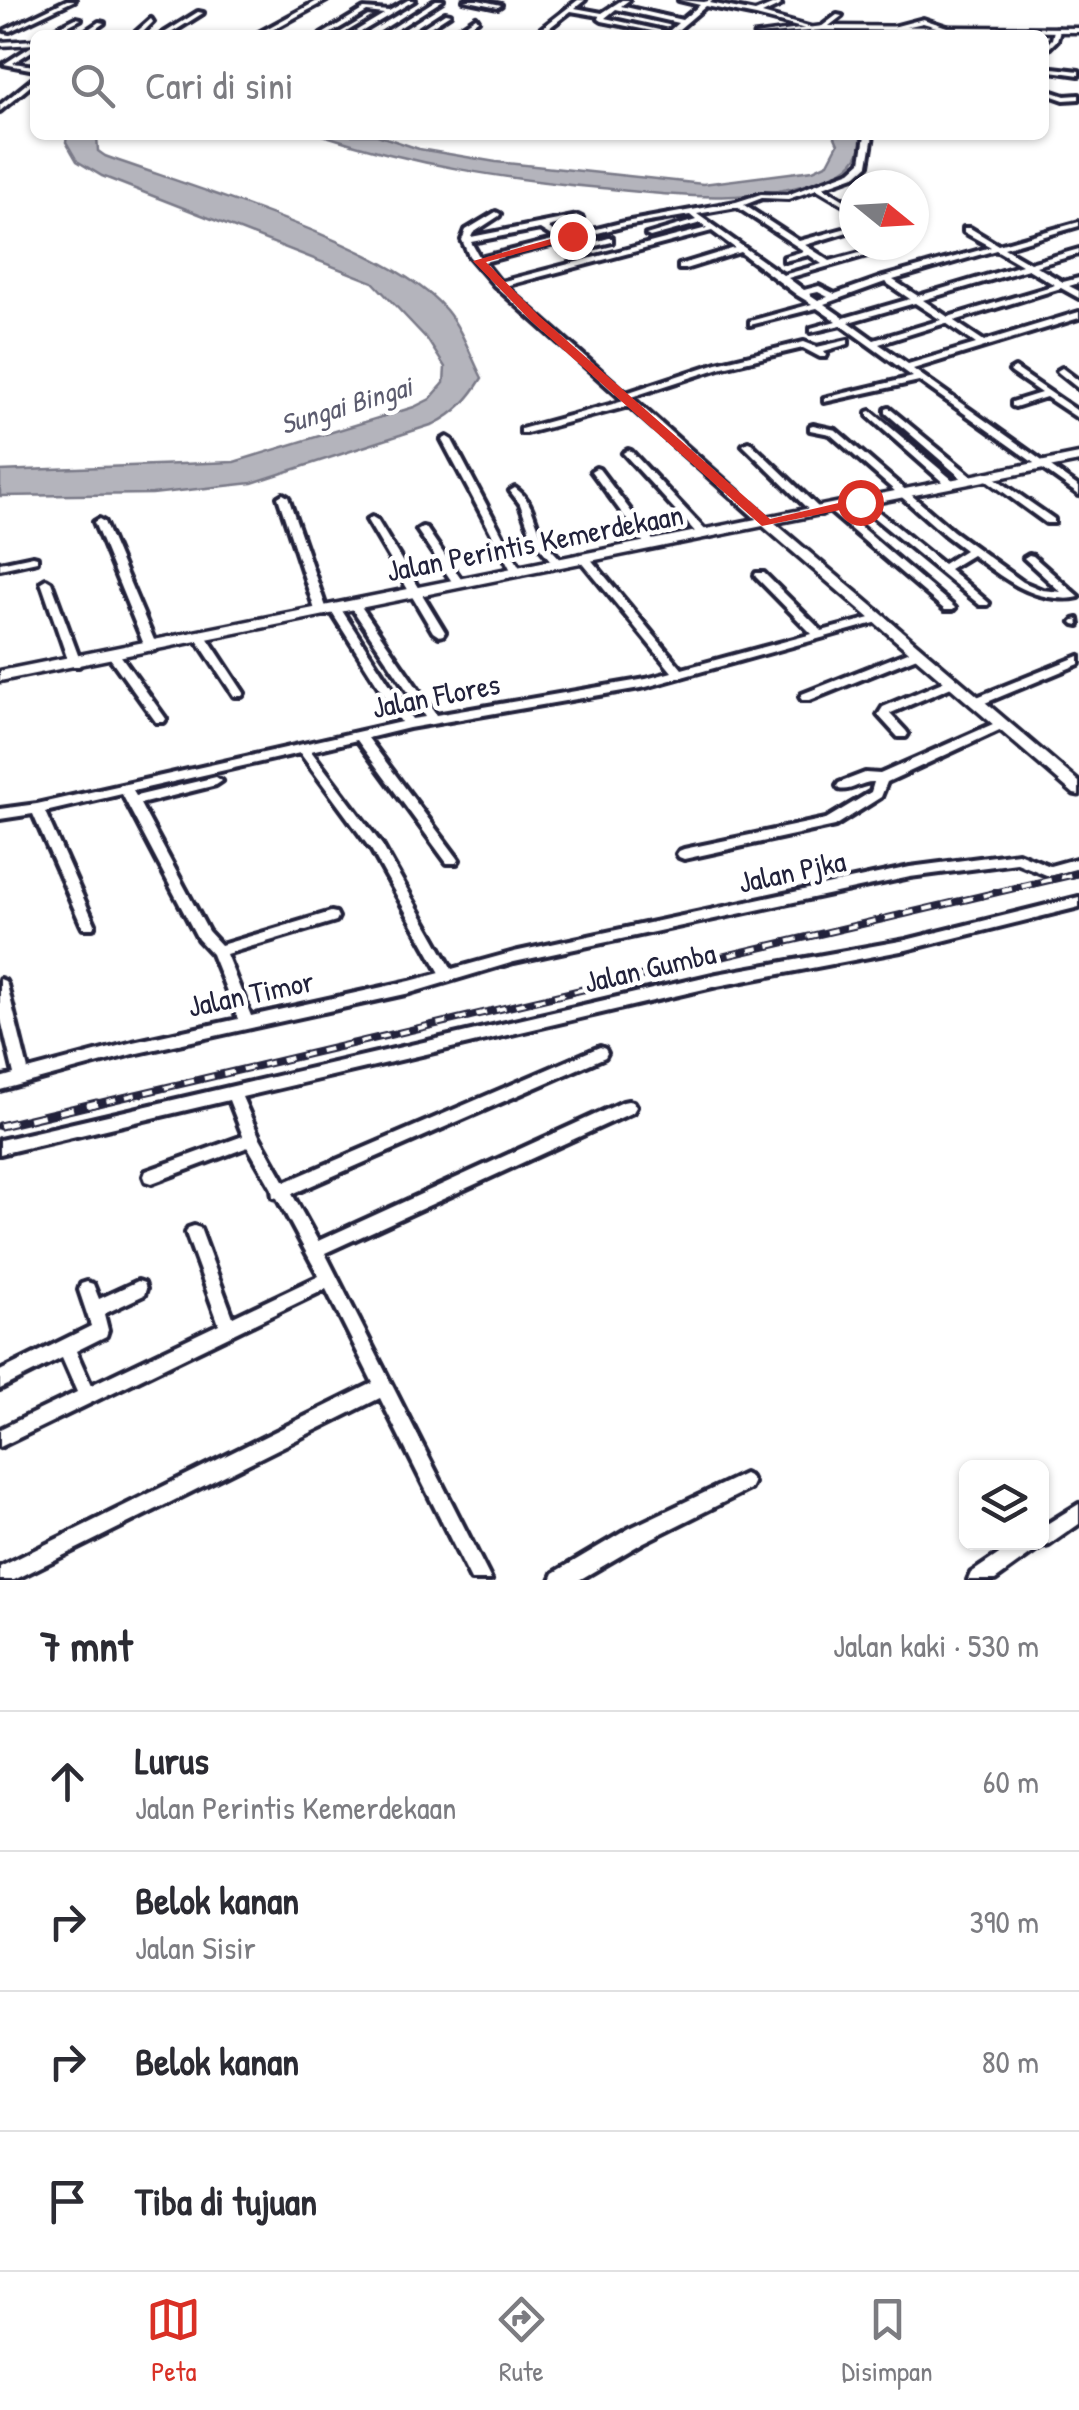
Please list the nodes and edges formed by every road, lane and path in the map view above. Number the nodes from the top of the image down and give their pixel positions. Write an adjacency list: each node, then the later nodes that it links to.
1 (72, 0): 27 (street)
2 (324, 0): 32 (street)
3 (412, 0): 16 (street)
4 (440, 0): 35 (street)
5 (468, 0): 10 (street)
6 (582, 0): 14 (street)
7 (626, 0): 13 (street)
8 (682, 0): 12 (street)
9 (710, 0): 12 (street)
10 (498, 4)
11 (778, 4): 18 (street)
12 (700, 6): 18 (street); 24 (street)
13 (616, 7): 19 (street); 24 (street)
14 (570, 9): 19 (street); 38 (street)
15 (200, 13): 31 (street)
16 (390, 13): 33 (street); 34 (street)
17 (447, 14): 36 (street)
18 (756, 14): 26 (street)
19 (602, 15): 39 (street)
20 (839, 16): 26 (street)
21 (78, 18): 28 (street)
22 (476, 19): 37 (street)
23 (151, 21): 30 (street)
24 (684, 22): 40 (street)
25 (101, 23): 29 (street)
26 (818, 28): 41 (street); 42 (street)
27 (4, 30): 44 (street)
28 (55, 30)
29 (90, 30)
30 (141, 30)
31 (172, 30)
32 (267, 30)
33 (333, 30)
34 (361, 30)
35 (392, 30)
36 (422, 30)
37 (460, 30)
38 (543, 30)
39 (648, 30)
40 (675, 30)
41 (801, 30)
42 (1057, 30): 43 (street); 47 (street)
43 (1079, 30)
44 (0, 42): 45 (street)
45 (30, 42)
46 (30, 45): 48 (street)
47 (1049, 46)
48 (30, 67)
49 (1054, 70): 50 (street)
50 (1079, 73)
51 (30, 83): 54 (street)
52 (1049, 93): 53 (street)
53 (1079, 97)
54 (0, 109)
55 (867, 140): 56 (street)
56 (820, 188): 57 (street); 58 (street)
57 (839, 200)
58 (738, 204): 61 (street); 72 (street)
59 (496, 214): 69 (street)
60 (578, 218): 63 (street)
61 (696, 218): 64 (street); 68 (street); 71 (street)
62 (1079, 224): 74 (street)
63 (542, 226): 67 (street); 69 (street)
64 (712, 229): 71 (street); 75 (street)
65 (967, 230): 74 (street)
66 (839, 232): 72 (street)
67 (553, 235)
68 (572, 236): 73 (street); 81 (street)
69 (466, 240): 81 (street)
70 (609, 240): 73 (street)
71 (657, 240): 88 (street)
72 (798, 244): 78 (street)
73 (585, 245): 77 (street)
74 (996, 247): 83 (street); 86 (street)
75 (740, 249): 84 (street); 85 (street)
76 (1079, 250): 83 (street)
77 (566, 251)
78 (809, 252): 79 (street); 82 (street)
79 (787, 259)
80 (847, 260): 82 (street)
81 (479, 261): 88 (street)
82 (830, 265): 85 (street)
83 (1028, 265): 89 (street); 93 (street)
84 (682, 267)
85 (780, 278): 90 (street)
86 (886, 280): 92 (street); 93 (street)
87 (1079, 280): 89 (street)
88 (500, 284): 104 (street)
89 (1063, 285): 91 (street); 96 (street)
90 (800, 293): 92 (street); 94 (street)
91 (1079, 295)
92 (833, 296): 94 (street)
93 (918, 300): 96 (street); 97 (street)
94 (817, 304): 97 (street); 98 (street)
95 (1079, 315): 102 (street)
96 (948, 320): 101 (street); 102 (street)
97 (843, 322): 99 (street); 101 (street)
98 (753, 323)
99 (814, 330)
100 (845, 342): 111 (street)
101 (873, 343): 105 (street)
102 (984, 346): 105 (street)
103 (598, 353): 104 (street)
104 (580, 358): 111 (street)
105 (908, 367): 108 (street)
106 (1015, 371): 110 (street)
107 (1062, 371): 109 (street)
108 (921, 378): 112 (street); 125 (street)
109 (1079, 386)
110 (1048, 394): 113 (street); 118 (street)
111 (628, 399): 115 (street); 120 (street)
112 (827, 400)
113 (1015, 404)
114 (890, 411): 128 (street)
115 (644, 412): 117 (street); 140 (street)
116 (871, 414): 129 (street)
117 (626, 416)
118 (1079, 416)
119 (813, 428): 132 (street)
120 (524, 431)
121 (447, 440): 151 (street)
122 (748, 445): 136 (street)
123 (628, 453): 142 (street)
124 (1079, 458): 125 (street, Jalan Perintis Kemerdekaan)
125 (1044, 466): 127 (street, Jalan Perintis Kemerdekaan); 131 (street)
126 (596, 471): 143 (street)
127 (988, 476): 128 (street, Jalan Perintis Kemerdekaan); 139 (street)
128 (970, 480): 129 (street, Jalan Perintis Kemerdekaan)
129 (950, 484): 132 (street, Jalan Perintis Kemerdekaan)
130 (516, 491): 148 (street)
131 (1079, 492)
132 (903, 494): 134 (street, Jalan Perintis Kemerdekaan); 144 (street)
133 (283, 497): 160 (street)
134 (860, 502): 135 (street, Jalan Perintis Kemerdekaan); 150 (street)
135 (832, 508): 136 (street, Jalan Perintis Kemerdekaan); 159 (street)
136 (817, 512): 140 (street, Jalan Perintis Kemerdekaan)
137 (372, 520): 155 (street)
138 (99, 522): 165 (street)
139 (1050, 522)
140 (767, 523): 142 (street, Jalan Perintis Kemerdekaan); 161 (street)
141 (422, 530): 154 (street)
142 (704, 535): 143 (street, Jalan Perintis Kemerdekaan)
143 (651, 545): 147 (street, Jalan Perintis Kemerdekaan)
144 (972, 550): 150 (street); 156 (street)
145 (1029, 558): 156 (street)
146 (33, 559): 149 (street)
147 (586, 559): 148 (street, Jalan Perintis Kemerdekaan); 170 (street)
148 (559, 564): 151 (street, Jalan Perintis Kemerdekaan)
149 (0, 566)
150 (942, 569): 157 (street)
151 (517, 572): 154 (street, Jalan Perintis Kemerdekaan)
152 (760, 575): 163 (street)
153 (46, 582): 169 (street)
154 (459, 584): 155 (street, Jalan Perintis Kemerdekaan)
155 (418, 593): 158 (street, Jalan Perintis Kemerdekaan); 162 (street)
156 (1076, 598)
157 (984, 603)
158 (354, 604): 160 (street, Jalan Perintis Kemerdekaan); 177 (street)
159 (949, 608)
160 (328, 610): 164 (street, Jalan Perintis Kemerdekaan); 178 (street)
161 (878, 619): 163 (street, Jalan Flores); 166 (street)
162 (439, 632)
163 (821, 636): 170 (street, Jalan Flores)
164 (201, 637): 165 (street, Jalan Perintis Kemerdekaan); 173 (street)
165 (150, 648): 167 (street, Jalan Perintis Kemerdekaan)
166 (918, 652): 172 (street); 174 (street)
167 (114, 655): 169 (street, Jalan Perintis Kemerdekaan); 176 (street)
168 (1079, 660): 175 (street)
169 (75, 663): 171 (street, Jalan Perintis Kemerdekaan)
170 (680, 674): 177 (street, Jalan Flores)
171 (0, 676)
172 (952, 682): 175 (street); 180 (street)
173 (238, 693)
174 (806, 697)
175 (976, 702): 179 (street)
176 (160, 718)
177 (432, 719): 178 (street, Jalan Flores)
178 (409, 724): 181 (street, Jalan Flores)
179 (1002, 724): 183 (street); 186 (street)
180 (902, 734)
181 (360, 736): 182 (street, Jalan Flores); 191 (street)
182 (302, 749): 187 (street, Jalan Flores); 198 (street)
183 (881, 779): 185 (street); 190 (street)
184 (216, 782): 187 (street)
185 (843, 786)
186 (1079, 790)
187 (130, 795): 188 (street, Jalan Flores); 196 (street)
188 (36, 809): 189 (street, Jalan Flores); 195 (street)
189 (0, 814)
190 (684, 854)
191 (452, 860)
192 (1079, 863): 197 (street, Jalan Pjka)
193 (1079, 902): 204 (street, Jalan Gumba)
194 (331, 916): 196 (street)
195 (88, 924)
196 (218, 952): 200 (street)
197 (514, 958): 198 (street, Jalan Timor)
198 (449, 977): 200 (street, Jalan Timor)
199 (0, 984): 202 (street)
200 (248, 1023): 202 (street, Jalan Timor)
201 (600, 1053): 209 (street)
202 (22, 1078): 203 (street, Jalan Timor)
203 (0, 1084)
204 (234, 1092): 206 (street); 207 (street, Jalan Gumba)
205 (628, 1107): 211 (street)
206 (252, 1139): 208 (street); 209 (street)
207 (0, 1147)
208 (152, 1176)
209 (279, 1192): 211 (street)
210 (194, 1233): 216 (street)
211 (315, 1250): 212 (street)
212 (328, 1280): 216 (street); 219 (street)
213 (138, 1289): 215 (street)
214 (87, 1290): 215 (street)
215 (95, 1310): 217 (street)
216 (228, 1327): 220 (street)
217 (66, 1347): 218 (street); 220 (street)
218 (0, 1380)
219 (382, 1388): 226 (street); 227 (street)
220 (87, 1396): 221 (street)
221 (0, 1438)
222 (744, 1483): 228 (street)
223 (1079, 1513): 224 (street)
224 (1049, 1533)
225 (1022, 1550): 229 (street)
226 (0, 1577)
227 (481, 1580)
228 (561, 1580)
229 (978, 1580)

